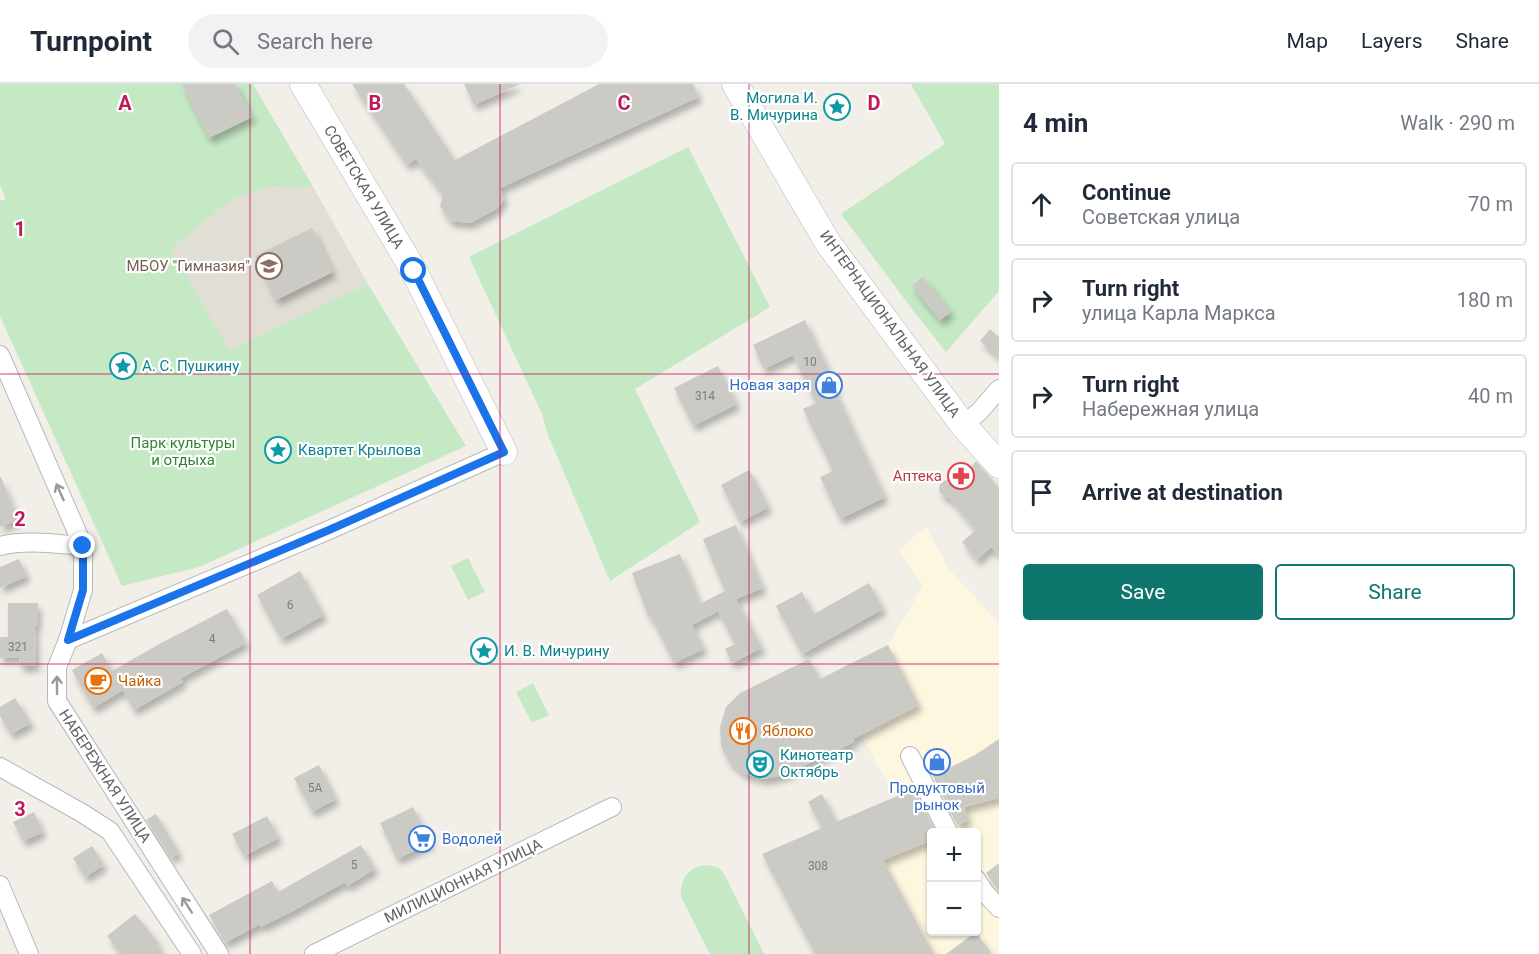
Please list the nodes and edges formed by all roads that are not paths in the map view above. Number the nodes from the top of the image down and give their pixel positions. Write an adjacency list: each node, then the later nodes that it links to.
1 (303, 84): 7 (main road, СОВЕТСКАЯ УЛИЦА)
2 (735, 84): 6 (main road, ИНТЕРНАЦИОНАЛЬНАЯ УЛИЦА)
3 (0, 355): 4 (street, НАБЕРЕЖНАЯ УЛИЦА)
4 (4, 376): 10 (street, НАБЕРЕЖНАЯ УЛИЦА, one-way to 4)
5 (999, 389): 6 (street)
6 (963, 426): 8 (main road, ИНТЕРНАЦИОНАЛЬНАЯ УЛИЦА)
7 (504, 452): 11 (street)
8 (999, 465)
9 (0, 546): 10 (street)
10 (83, 546): 11 (street, НАБЕРЕЖНАЯ УЛИЦА)
11 (68, 640): 21 (street, НАБЕРЕЖНАЯ УЛИЦА, one-way to 11)
12 (910, 756): 15 (street)
13 (0, 767): 20 (street, НАБЕРЕЖНАЯ УЛИЦА)
14 (612, 807): 22 (street, МИЛИЦИОННАЯ УЛИЦА)
15 (946, 828)
16 (978, 882): 18 (street)
17 (0, 887): 19 (street)
18 (999, 908)
19 (29, 954)
20 (192, 954)
21 (219, 954)
22 (314, 954)

